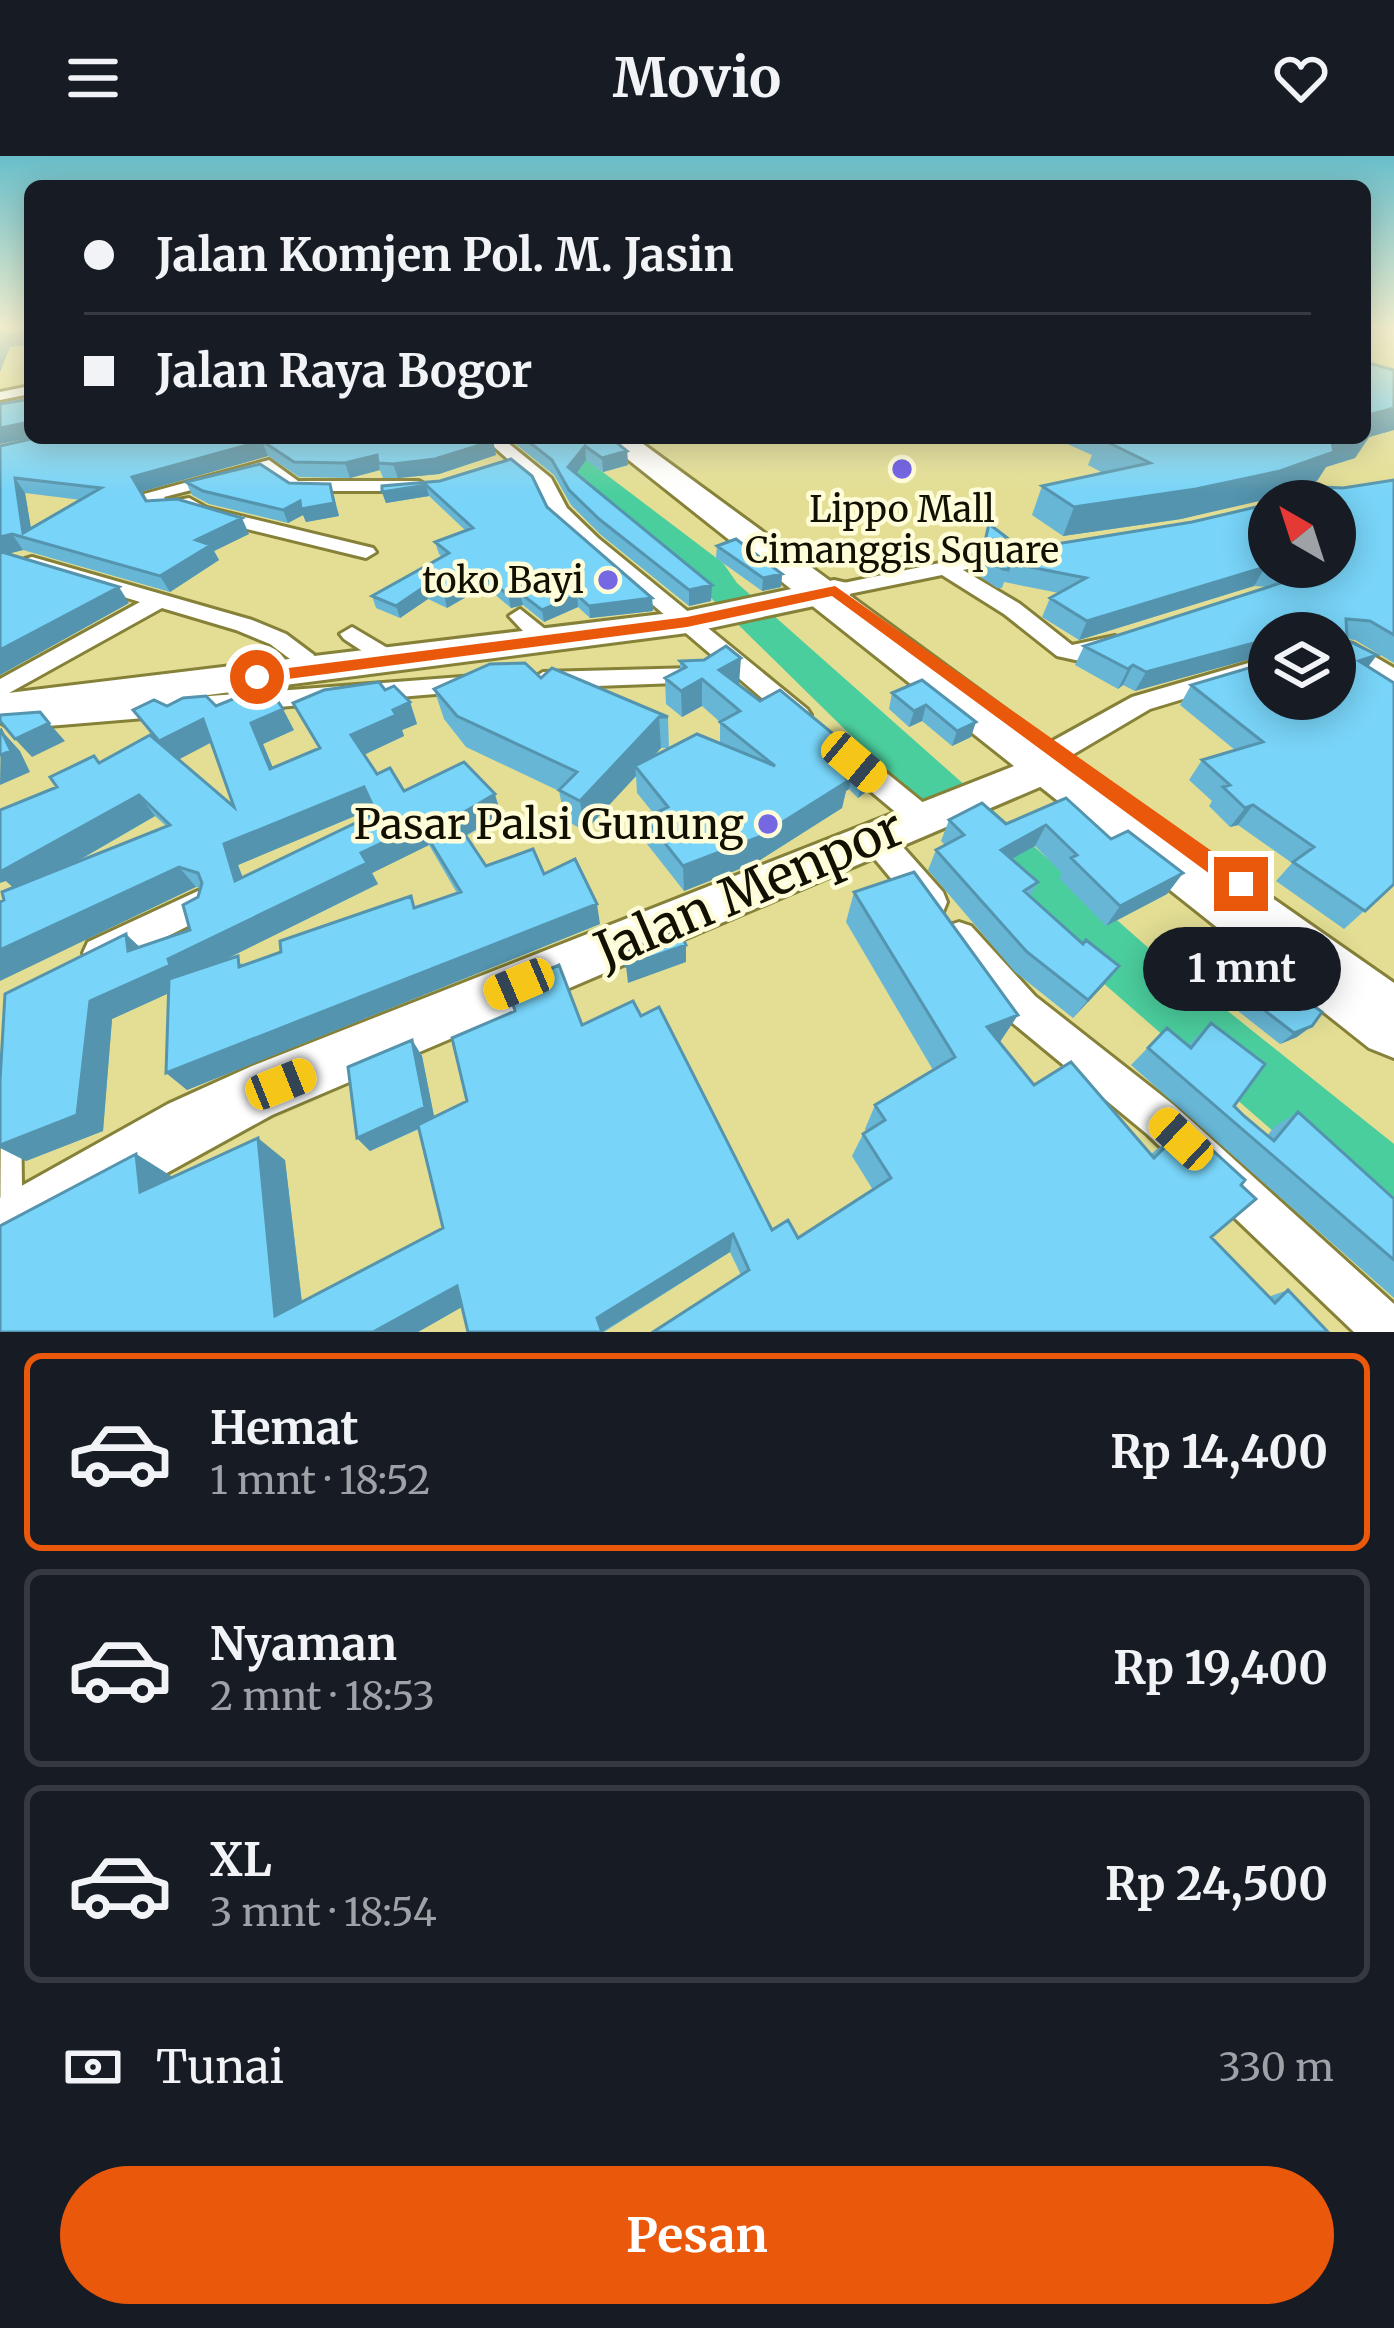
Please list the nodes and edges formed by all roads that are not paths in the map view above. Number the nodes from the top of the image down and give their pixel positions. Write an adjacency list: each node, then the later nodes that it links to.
1 (496, 444): 11 (street)
2 (623, 444): 9 (highway)
3 (641, 444): 9 (highway)
4 (442, 483): 6 (street)
5 (1041, 549): 8 (street)
6 (366, 552)
7 (22, 560): 10 (street)
8 (945, 568): 9 (street); 13 (street)
9 (811, 597): 11 (main road); 21 (highway)
10 (163, 598): 17 (street); 20 (street)
11 (687, 622): 15 (main road); 22 (street)
12 (352, 634): 15 (street)
13 (1141, 635)
14 (1356, 656): 19 (street)
15 (393, 661): 17 (main road)
16 (1248, 670): 21 (street)
17 (305, 672): 20 (main road)
18 (694, 676): 20 (street)
19 (1394, 679)
20 (7, 713)
21 (1052, 759): 22 (street, Jalan Menpor); 25 (highway); 26 (highway)
22 (928, 814): 28 (street, Jalan Menpor); 29 (street)
23 (198, 905): 24 (street)
24 (77, 964)
25 (1394, 995)
26 (1394, 1024)
27 (2, 1070): 28 (street)
28 (1, 1240)
29 (1389, 1332)

